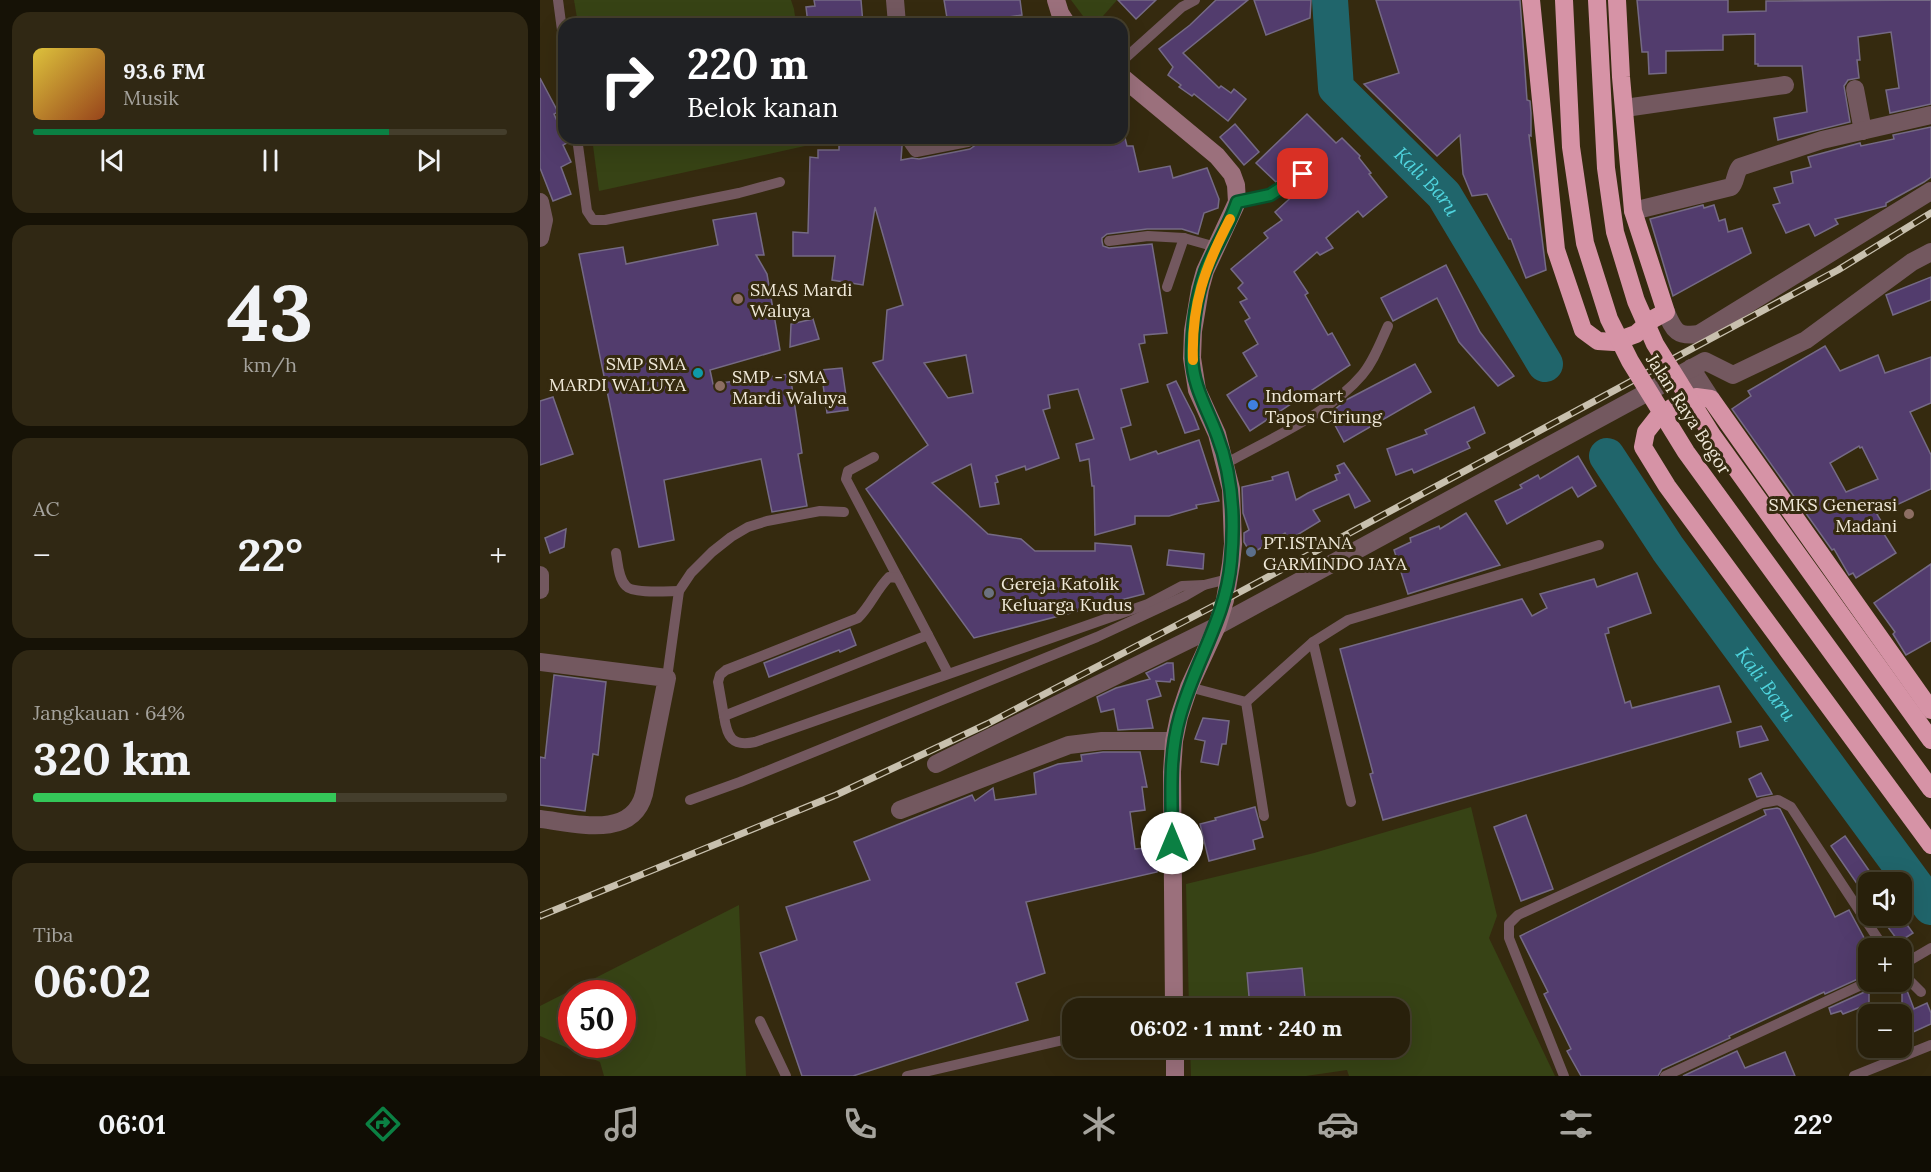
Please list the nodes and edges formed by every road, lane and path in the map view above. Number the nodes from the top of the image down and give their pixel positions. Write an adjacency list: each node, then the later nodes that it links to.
1 (558, 0): 9 (lane)
2 (895, 0): 10 (street)
3 (1056, 0): 11 (main road)
4 (1195, 0): 12 (lane)
5 (1531, 0): 34 (highway)
6 (1564, 0): 62 (highway, Jalan Raya Bogor, bridge)
7 (1597, 0): 59 (highway, Jalan Raya Bogor, bridge)
8 (1617, 0): 16 (highway)
9 (560, 18)
10 (896, 18)
11 (1063, 18)
12 (1128, 56)
13 (1128, 82): 26 (main road)
14 (1785, 85): 16 (street)
15 (1855, 89): 18 (street)
16 (1625, 108): 27 (highway)
17 (1931, 115): 18 (street)
18 (1863, 131): 27 (street)
19 (578, 144): 23 (lane)
20 (913, 144): 21 (street)
21 (939, 144)
22 (1303, 174): 26 (lane)
23 (780, 182)
24 (1931, 191): 34 (street)
25 (540, 202): 28 (street)
26 (1237, 202): 31 (main road)
27 (1633, 211): 34 (highway)
28 (540, 238)
29 (1184, 238): 30 (lane); 31 (lane); 33 (lane)
30 (1109, 241)
31 (1216, 248): 39 (main road)
32 (1931, 252): 36 (street)
33 (1167, 287)
34 (1666, 312)
35 (1388, 326): 39 (lane)
36 (1691, 368): 37 (street); 49 (street)
37 (1711, 399): 57 (highway); 68 (highway)
38 (874, 457): 44 (lane)
39 (1225, 464): 45 (main road)
40 (844, 512): 48 (lane)
41 (1599, 545): 51 (lane)
42 (616, 553): 48 (lane)
43 (540, 575): 47 (street)
44 (898, 578): 50 (lane); 58 (lane)
45 (1228, 579): 46 (lane); 49 (main road)
46 (1204, 585): 53 (lane); 63 (lane)
47 (540, 590)
48 (679, 591): 54 (lane)
49 (1216, 626): 55 (main road); 61 (street)
50 (928, 635): 53 (lane); 58 (lane)
51 (1313, 642): 56 (lane); 64 (lane)
52 (540, 662): 54 (street)
53 (948, 673): 58 (lane)
54 (667, 678): 67 (street)
55 (1189, 687): 56 (lane); 60 (main road)
56 (1246, 702): 66 (lane)
57 (1931, 710)
58 (724, 716)
59 (1931, 740)
60 (1174, 741): 65 (street); 75 (main road)
61 (936, 764)
62 (1931, 789)
63 (690, 800)
64 (1351, 802)
65 (900, 810)
66 (1264, 816)
67 (540, 819)
68 (1931, 844)
69 (1877, 938): 83 (lane)
70 (1931, 948): 71 (lane)
71 (1912, 959)
72 (1912, 983): 74 (lane)
73 (1858, 987): 84 (lane)
74 (1921, 992)
75 (1174, 998)
76 (760, 1021): 80 (lane)
77 (1062, 1040): 81 (lane)
78 (1931, 1045): 85 (lane)
79 (1175, 1058): 82 (main road)
80 (786, 1076)
81 (908, 1076)
82 (1175, 1076)
83 (1564, 1076)
84 (1665, 1076)
85 (1854, 1076)

